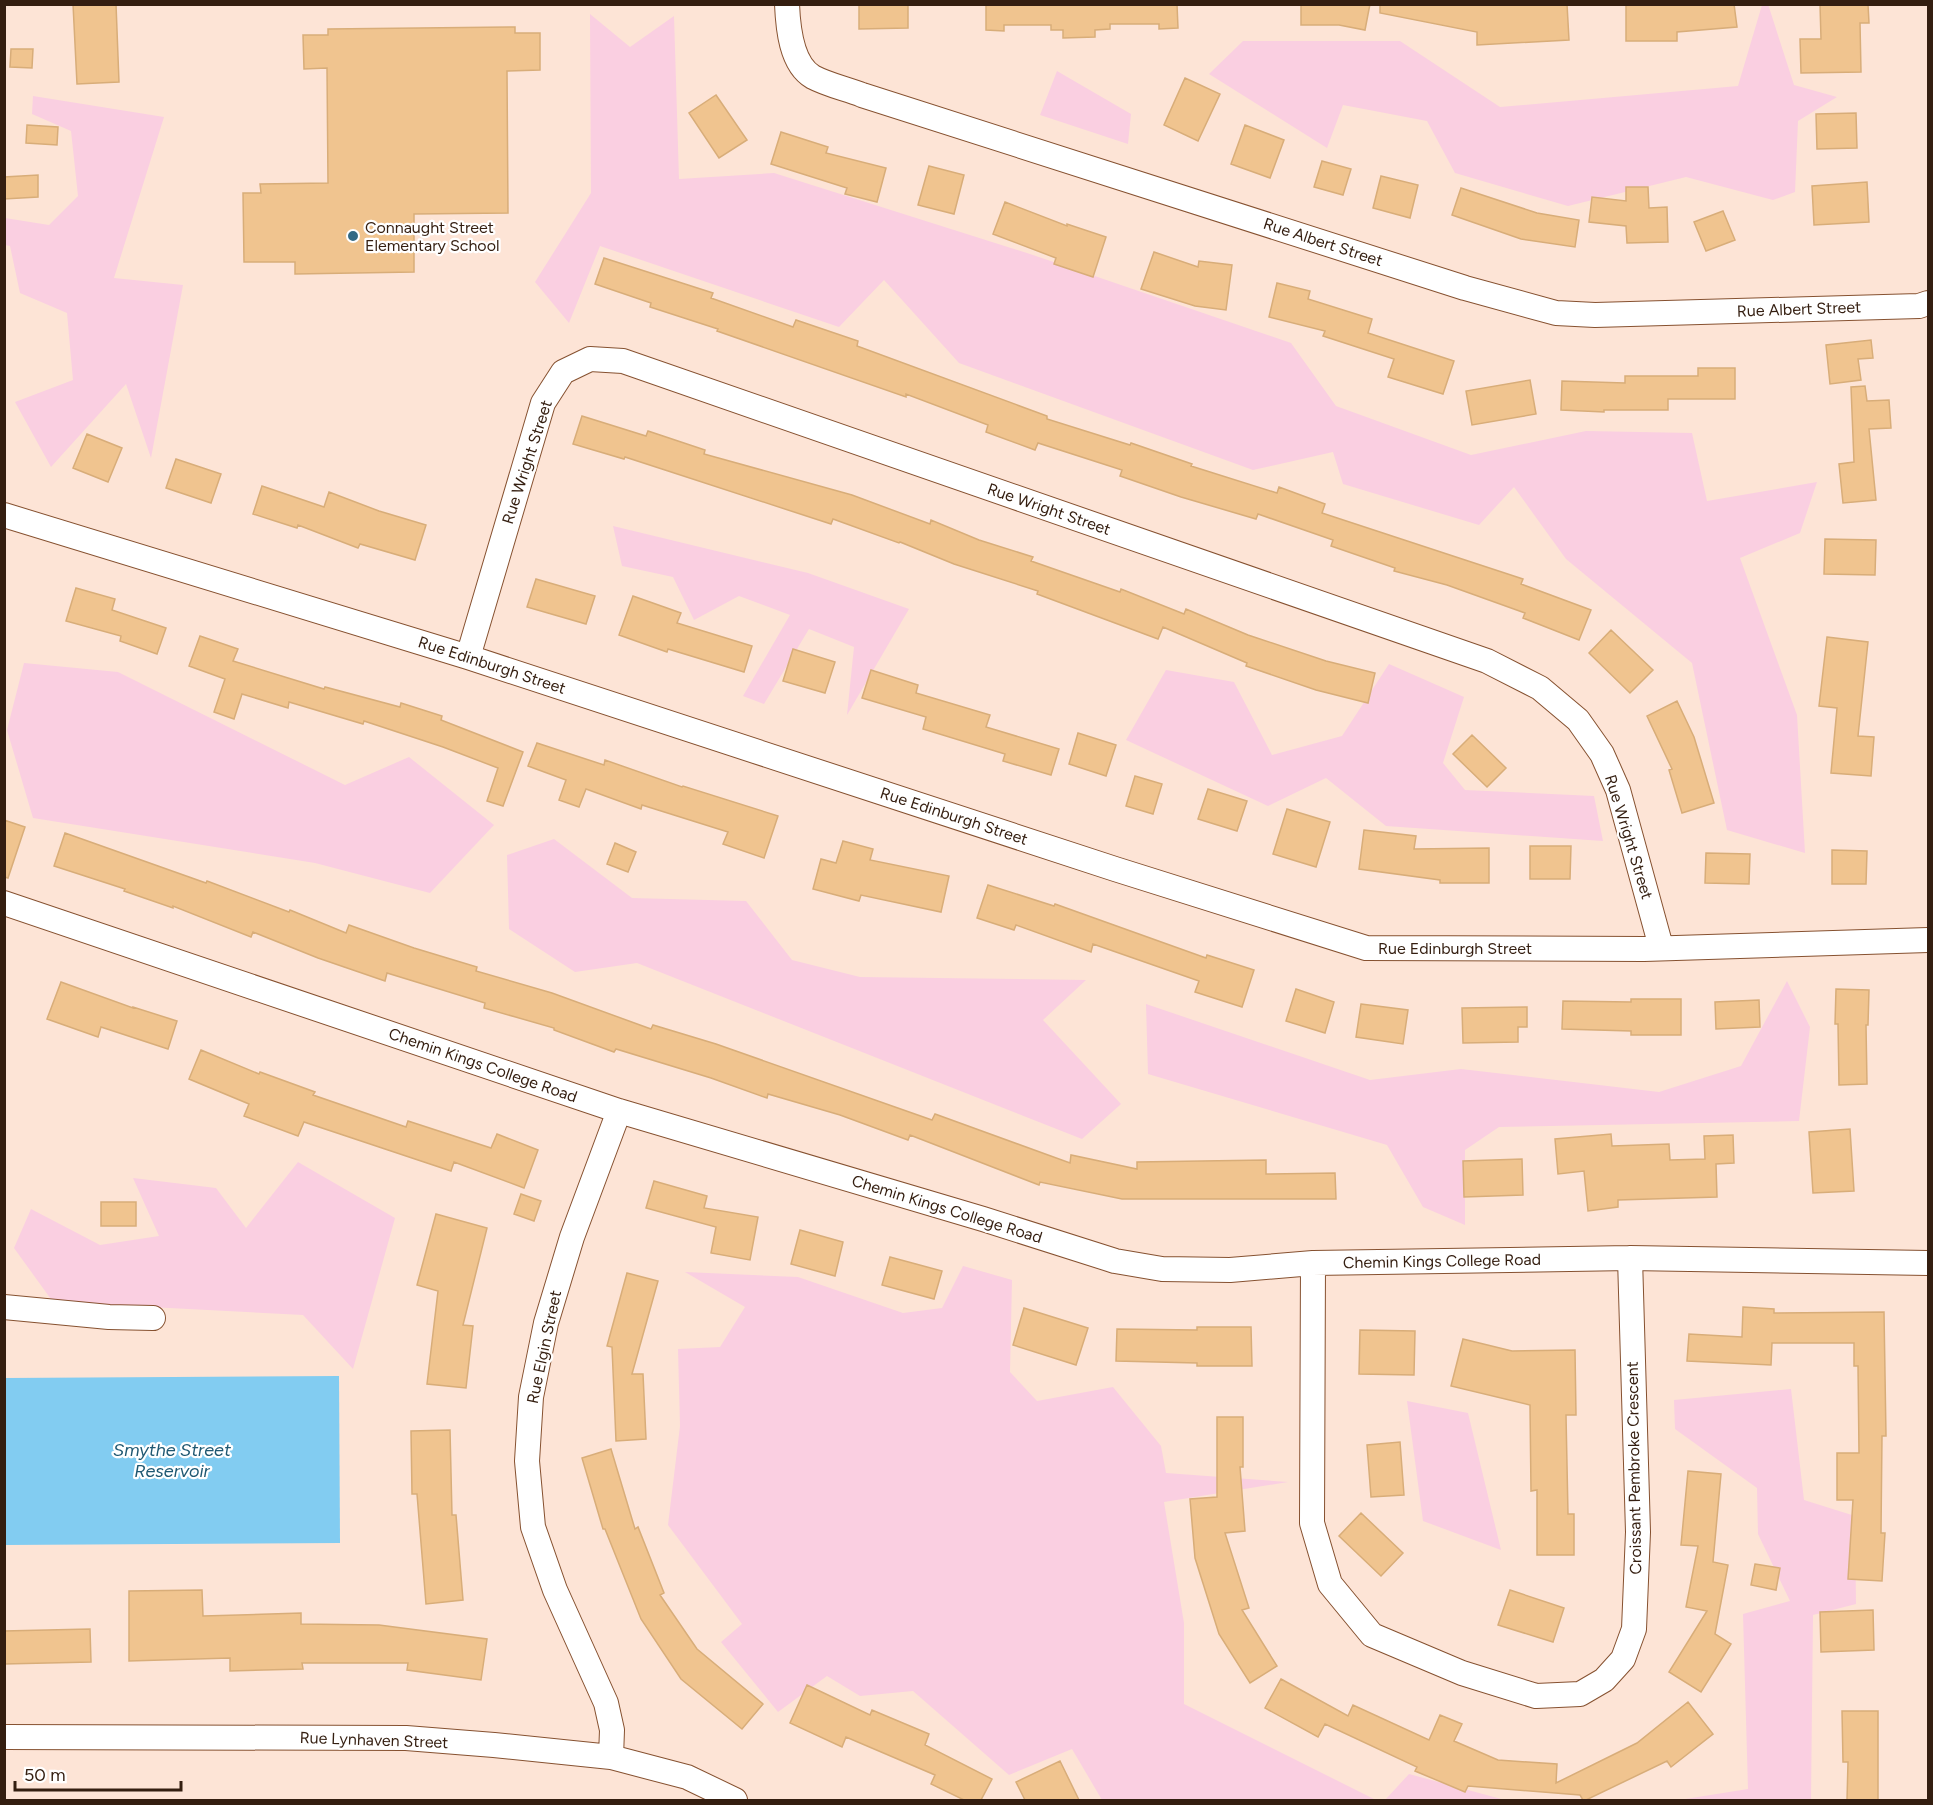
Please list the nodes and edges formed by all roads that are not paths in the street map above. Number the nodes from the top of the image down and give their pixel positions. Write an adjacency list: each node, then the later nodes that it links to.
1 (787, 4): 2 (street, Rue Albert Street)
2 (1929, 303)
3 (4, 515): 4 (street, Rue Edinburgh Street)
4 (468, 657): 7 (street, Rue Edinburgh Street); 7 (street, Rue Wright Street)
5 (4, 903): 8 (street, Chemin Kings College Road)
6 (1929, 940): 7 (street, Rue Edinburgh Street)
7 (1661, 947)
8 (619, 1111): 10 (street, Chemin Kings College Road); 15 (street, Rue Elgin Street)
9 (1630, 1258): 10 (street, Chemin Kings College Road); 10 (street, Croissant Pembroke Crescent); 11 (street, Chemin Kings College Road)
10 (1313, 1263)
11 (1929, 1263)
12 (4, 1307): 13 (street)
13 (153, 1318)
14 (4, 1737): 15 (street, Rue Lynhaven Street)
15 (611, 1757): 16 (street, Rue Lynhaven Street)
16 (735, 1800)

